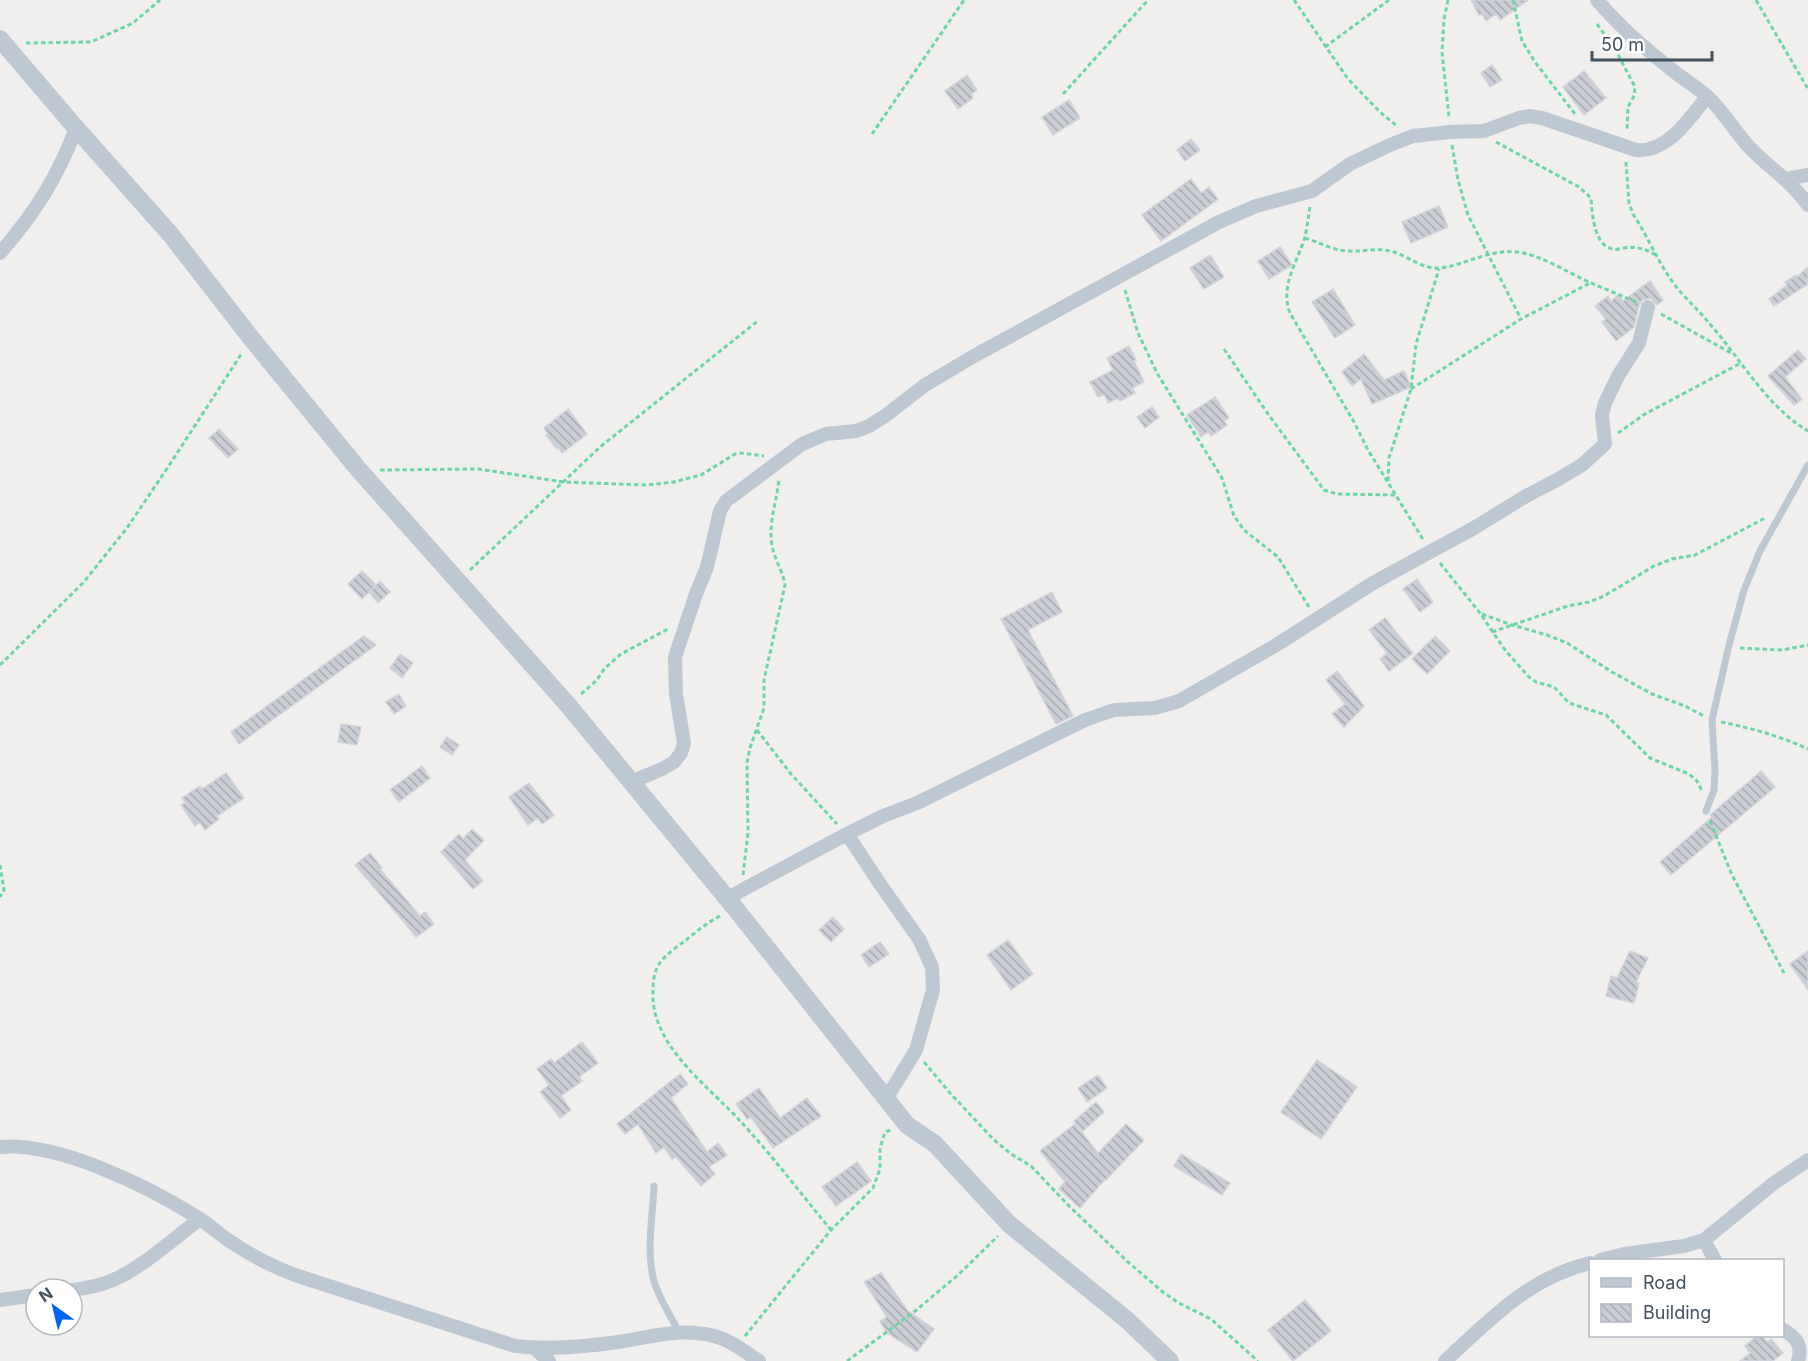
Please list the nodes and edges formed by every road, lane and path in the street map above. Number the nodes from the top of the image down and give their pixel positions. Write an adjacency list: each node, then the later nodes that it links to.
1 (160, 0): 11 (path)
2 (964, 0): 19 (path)
3 (1148, 0): 14 (path)
4 (1294, 0): 12 (path)
5 (1389, 0): 12 (path)
6 (1448, 0): 18 (path)
7 (1513, 0): 20 (path)
8 (1597, 0): 15 (street)
9 (1756, 0): 13 (path)
10 (1594, 17): 22 (path)
11 (2, 41): 16 (street)
12 (1325, 47): 21 (path)
13 (1808, 89)
14 (1063, 94)
15 (1707, 97): 22 (street); 24 (street)
16 (76, 128): 28 (street); 37 (street)
17 (1484, 131): 18 (street); 20 (street); 30 (path)
18 (1450, 132): 21 (street); 29 (path)
19 (872, 134)
20 (1592, 134): 22 (street)
21 (1413, 136): 25 (street)
22 (1628, 147): 30 (path)
23 (1808, 175): 24 (street)
24 (1785, 178): 26 (street)
25 (1312, 191): 27 (path); 32 (street)
26 (1808, 206)
27 (1305, 238): 31 (path); 48 (path)
28 (0, 253)
29 (1487, 254): 31 (path); 33 (path); 35 (path)
30 (1657, 256): 39 (path)
31 (1439, 269): 41 (path)
32 (1120, 277): 44 (street); 55 (path)
33 (1590, 283): 34 (path); 35 (path)
34 (1648, 307): 39 (path); 43 (street)
35 (1521, 319): 41 (path)
36 (759, 320): 47 (path)
37 (251, 338): 46 (street); 60 (path)
38 (1224, 349): 49 (path)
39 (1733, 354): 40 (path)
40 (1740, 363): 42 (path); 43 (path)
41 (1411, 389): 48 (path)
42 (1808, 431)
43 (1605, 444): 51 (street)
44 (781, 460): 47 (path); 54 (street); 63 (path)
45 (1808, 465): 50 (lane)
46 (359, 470): 47 (path); 52 (street)
47 (564, 482): 52 (path)
48 (1388, 483): 49 (path)
49 (1396, 495): 51 (path)
50 (1786, 507): 56 (path); 59 (lane)
51 (1431, 552): 53 (path); 55 (street)
52 (458, 582): 61 (street)
53 (1480, 613): 56 (path); 57 (path)
54 (689, 618): 61 (path); 65 (street)
55 (1317, 618): 67 (street)
56 (1512, 625): 57 (path); 62 (path)
57 (1492, 632): 66 (path)
58 (1808, 645): 59 (path)
59 (1729, 647): 62 (lane)
60 (0, 665)
61 (568, 705): 65 (street)
62 (1712, 720): 64 (path); 66 (lane)
63 (757, 730): 67 (path); 69 (path)
64 (1808, 748)
65 (630, 782): 71 (street)
66 (1706, 811): 72 (path)
67 (847, 834): 69 (street); 73 (street)
68 (0, 865): 70 (path)
69 (744, 889): 71 (street)
70 (0, 897)
71 (731, 904): 74 (street); 81 (path)
72 (1784, 973)
73 (916, 1050): 74 (street); 97 (path)
74 (885, 1100): 75 (street)
75 (907, 1125): 80 (street); 81 (path)
76 (0, 1147): 79 (street)
77 (1808, 1160): 82 (street)
78 (654, 1186): 90 (lane)
79 (200, 1219): 86 (street); 92 (street)
80 (1009, 1224): 95 (path); 96 (street)
81 (831, 1230): 91 (path)
82 (1704, 1240): 83 (street); 84 (street)
83 (1604, 1259)
84 (1714, 1259)
85 (1589, 1263): 98 (street)
86 (84, 1288)
87 (24, 1297): 88 (street)
88 (0, 1300)
89 (1784, 1330): 99 (street)
90 (678, 1332): 91 (street); 92 (street)
91 (737, 1347): 94 (street)
92 (534, 1348): 93 (street)
93 (549, 1361)
94 (759, 1361)
95 (847, 1361)
96 (1170, 1361)
97 (1258, 1361)
98 (1445, 1361)
99 (1798, 1361)

